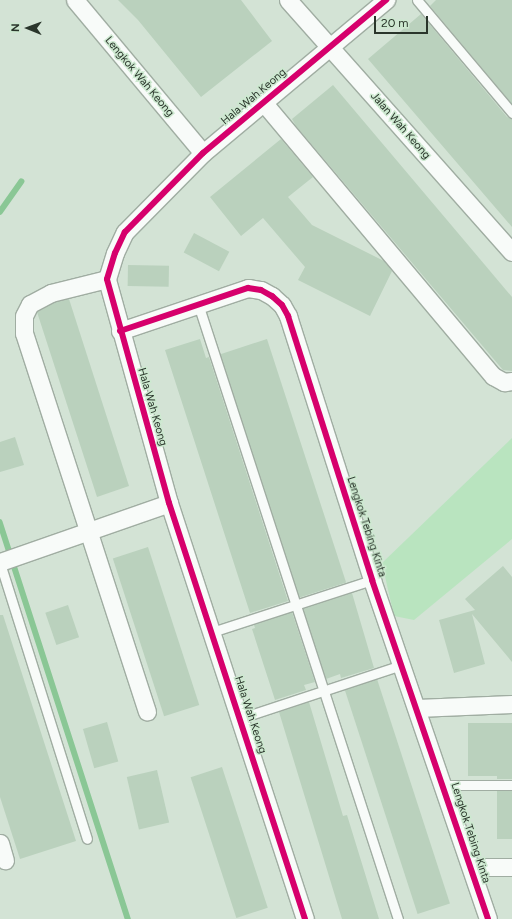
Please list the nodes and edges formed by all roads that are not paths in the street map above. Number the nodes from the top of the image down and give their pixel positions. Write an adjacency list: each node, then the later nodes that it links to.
1 (75, 0): 8 (street, Lengkok Wah Keong)
2 (288, 0): 5 (street, Jalan Wah Keong)
3 (386, 0): 5 (street, Hala Wah Keong)
4 (417, 0): 7 (lane)
5 (330, 46): 6 (street, Hala Wah Keong); 9 (street, Jalan Wah Keong)
6 (263, 102): 8 (street, Hala Wah Keong); 13 (street)
7 (512, 113)
8 (203, 153): 10 (street, Hala Wah Keong)
9 (512, 252)
10 (107, 280): 12 (street, Hala Wah Keong); 15 (street)
11 (198, 304): 12 (street, Lengkok Tebing Kinta); 17 (street, Lengkok Tebing Kinta); 18 (lane)
12 (120, 331): 14 (street, Hala Wah Keong)
13 (512, 380)
14 (169, 503): 15 (street); 19 (street, Hala Wah Keong)
15 (90, 530): 16 (street); 24 (street)
16 (1, 562): 28 (lane)
17 (372, 580): 18 (lane); 20 (street, Lengkok Tebing Kinta)
18 (297, 605): 19 (lane); 21 (lane)
19 (212, 632): 25 (street, Hala Wah Keong)
20 (401, 665): 21 (lane); 23 (street, Lengkok Tebing Kinta)
21 (324, 690): 25 (lane); 34 (lane)
22 (512, 704): 23 (street)
23 (417, 708): 26 (street, Lengkok Tebing Kinta)
24 (147, 712)
25 (241, 718): 33 (street, Hala Wah Keong)
26 (444, 785): 27 (lane); 31 (street, Lengkok Tebing Kinta)
27 (512, 785)
28 (87, 839)
29 (0, 843): 30 (street)
30 (5, 860)
31 (471, 867): 32 (street); 35 (street, Lengkok Tebing Kinta)
32 (512, 867)
33 (305, 919)
34 (398, 919)
35 (488, 919)

